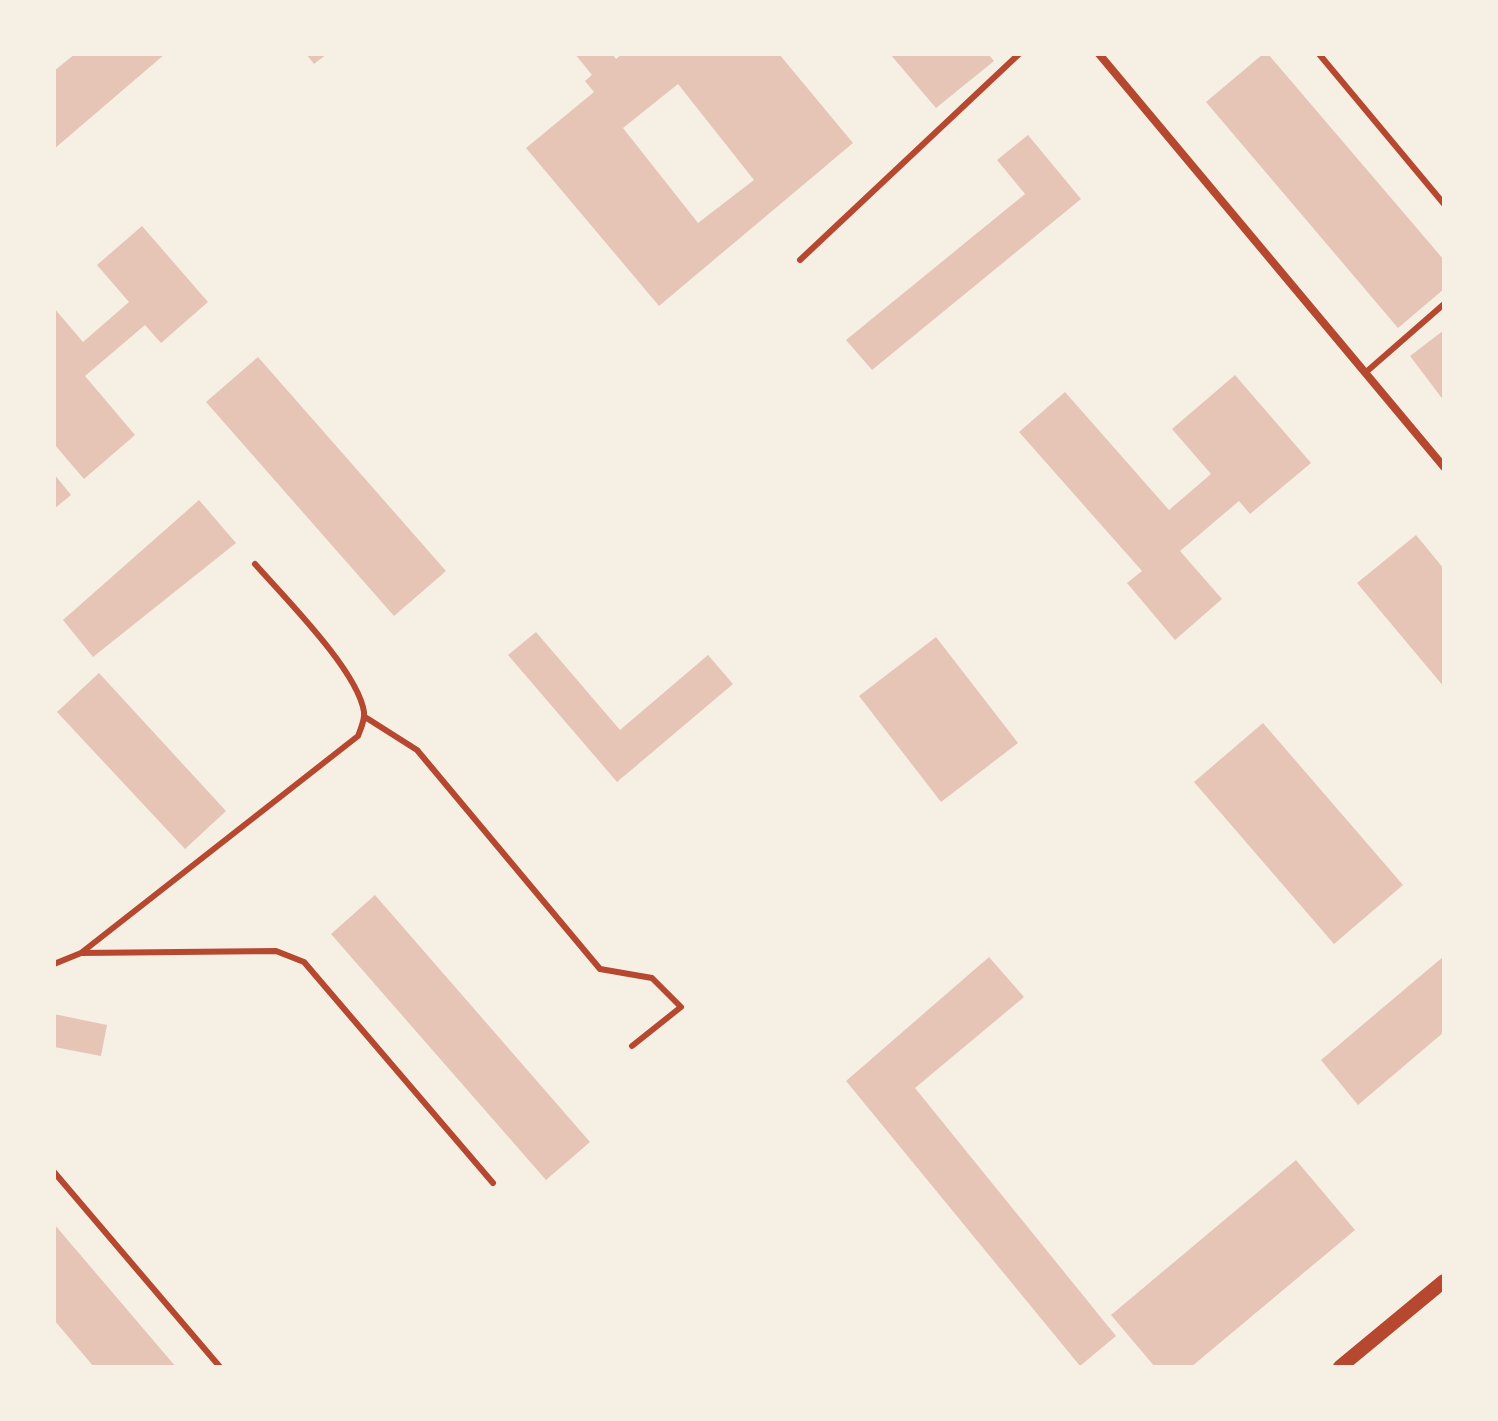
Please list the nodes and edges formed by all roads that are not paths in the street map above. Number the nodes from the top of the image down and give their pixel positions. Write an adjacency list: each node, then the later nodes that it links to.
1 (1019, 54): 5 (lane)
2 (1099, 54): 7 (street)
3 (1319, 54): 4 (lane)
4 (1444, 204)
5 (800, 260)
6 (1444, 304): 7 (lane)
7 (1365, 373): 8 (street)
8 (1444, 467)
9 (255, 564): 10 (lane)
10 (365, 717): 11 (lane); 13 (lane)
11 (81, 953): 12 (lane); 15 (lane)
12 (54, 964)
13 (632, 1046)
14 (54, 1172): 17 (lane)
15 (493, 1183)
16 (1444, 1281): 18 (street)
17 (220, 1367)
18 (1340, 1367)

